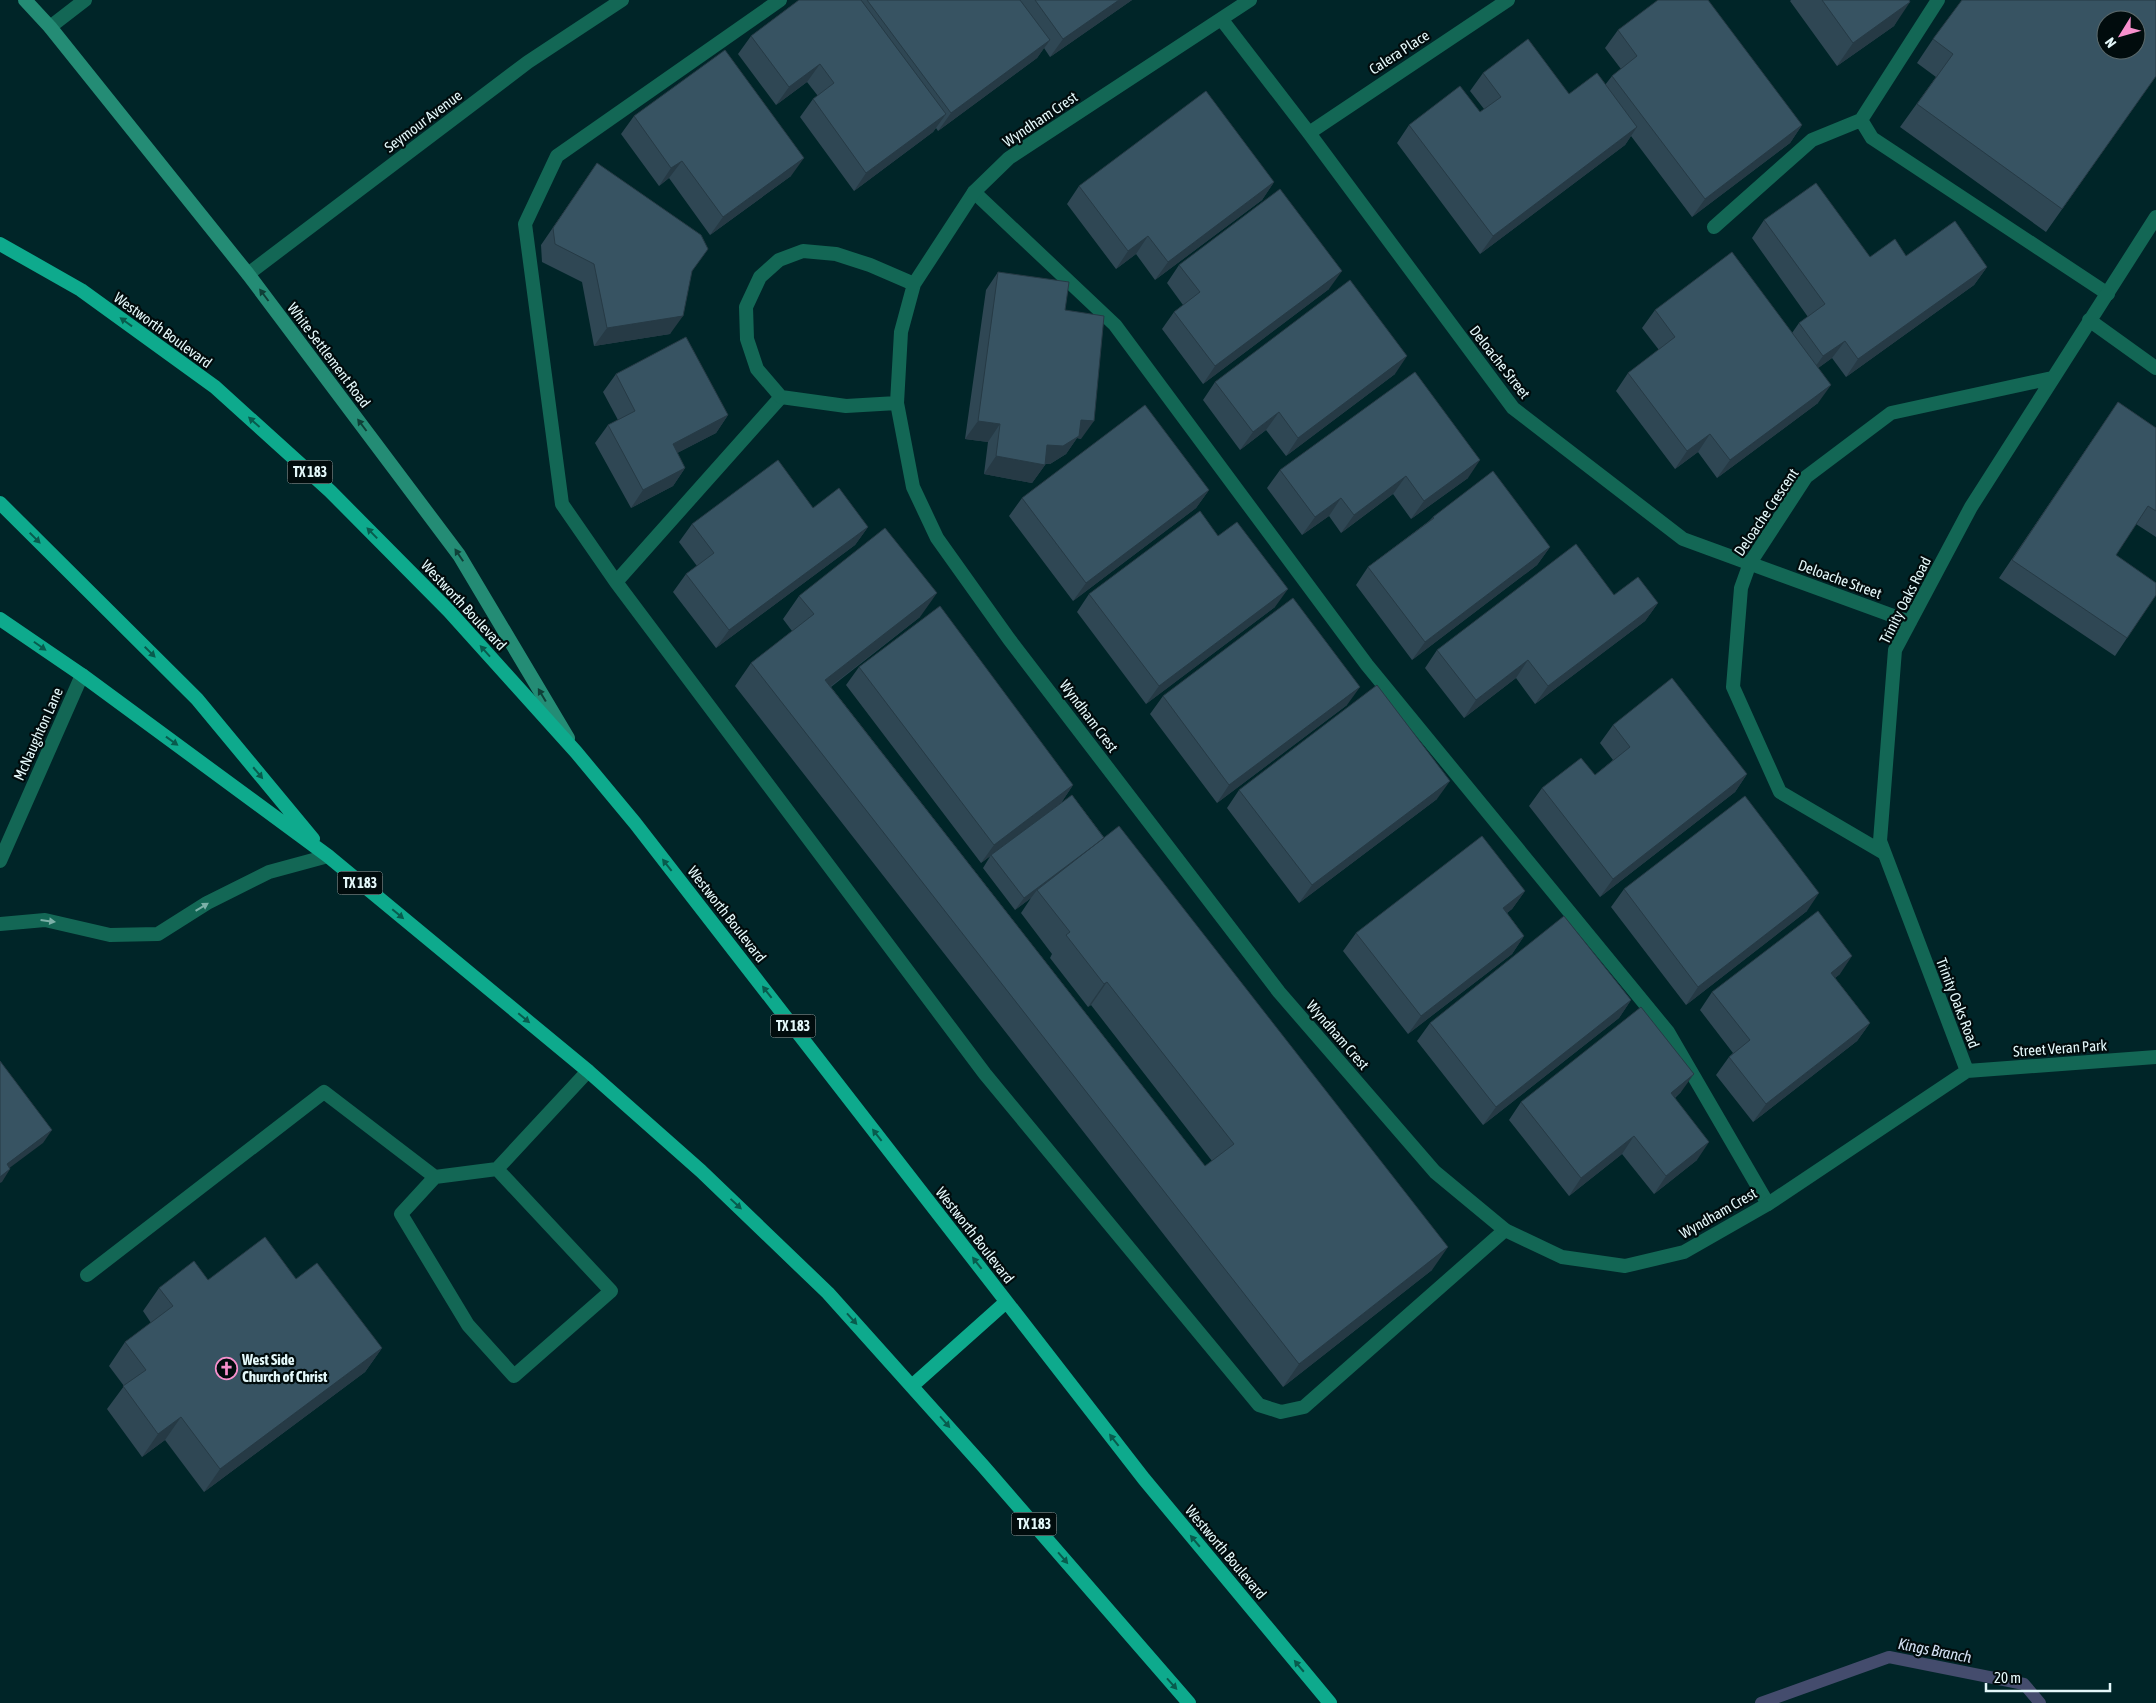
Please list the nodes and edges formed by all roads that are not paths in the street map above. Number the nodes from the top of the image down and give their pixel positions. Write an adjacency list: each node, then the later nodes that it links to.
1 (25, 0): 9 (main road, White Settlement Road)
2 (85, 0): 9 (street)
3 (622, 0): 16 (street, Seymour Avenue)
4 (780, 0): 26 (street)
5 (1250, 0): 8 (street)
6 (1508, 0): 11 (street, Calera Place)
7 (1938, 0): 10 (street)
8 (1222, 20): 11 (street, Deloache Street); 12 (street, Wyndham Crest)
9 (50, 27): 16 (main road, White Settlement Road)
10 (1861, 120): 14 (street); 18 (street)
11 (1309, 133): 25 (street, Deloache Street)
12 (974, 192): 17 (street, Wyndham Crest); 40 (street)
13 (2156, 217): 18 (street, Trinity Oaks Road)
14 (1714, 227)
15 (0, 244): 30 (main road, Westworth Boulevard / TX 183, one-way to 15)
16 (248, 274): 30 (main road, White Settlement Road, one-way to 16)
17 (914, 284): 22 (street); 23 (street, Wyndham Crest)
18 (2108, 294): 19 (street, Trinity Oaks Road)
19 (2089, 320): 20 (street); 21 (street, Trinity Oaks Road)
20 (2156, 368)
21 (2052, 378): 25 (street, Deloache Crescent); 28 (street, Trinity Oaks Road)
22 (781, 397): 23 (street); 26 (street)
23 (897, 403): 41 (street, Wyndham Crest)
24 (0, 503): 32 (main road, one-way to 32)
25 (1750, 563): 28 (street, Deloache Street); 31 (street, Deloache Crescent)
26 (616, 582): 41 (street)
27 (0, 619): 29 (main road, TX 183, one-way to 29)
28 (1910, 622): 31 (street, Trinity Oaks Road)
29 (82, 675): 32 (main road, TX 183, one-way to 32); 33 (street, McNaughton Lane)
30 (576, 752): 43 (main road, Westworth Boulevard / TX 183, one-way to 30)
31 (1884, 853): 37 (street, Trinity Oaks Road)
32 (328, 856): 34 (street, one-way to 32); 36 (main road, TX 183, one-way to 36)
33 (0, 862)
34 (0, 924)
35 (2156, 1057): 37 (street, Street Veran Park)
36 (588, 1071): 38 (street); 44 (main road, TX 183, one-way to 44)
37 (1967, 1071): 40 (street, Wyndham Crest)
38 (497, 1169): 39 (street); 39 (street)
39 (435, 1177): 42 (street)
40 (1768, 1204): 41 (street, Wyndham Crest)
41 (1505, 1230)
42 (87, 1275)
43 (1006, 1302): 44 (main road); 46 (main road, Westworth Boulevard / TX 183, one-way to 43)
44 (912, 1385): 45 (main road, TX 183, one-way to 45)
45 (1189, 1703)
46 (1330, 1703)

